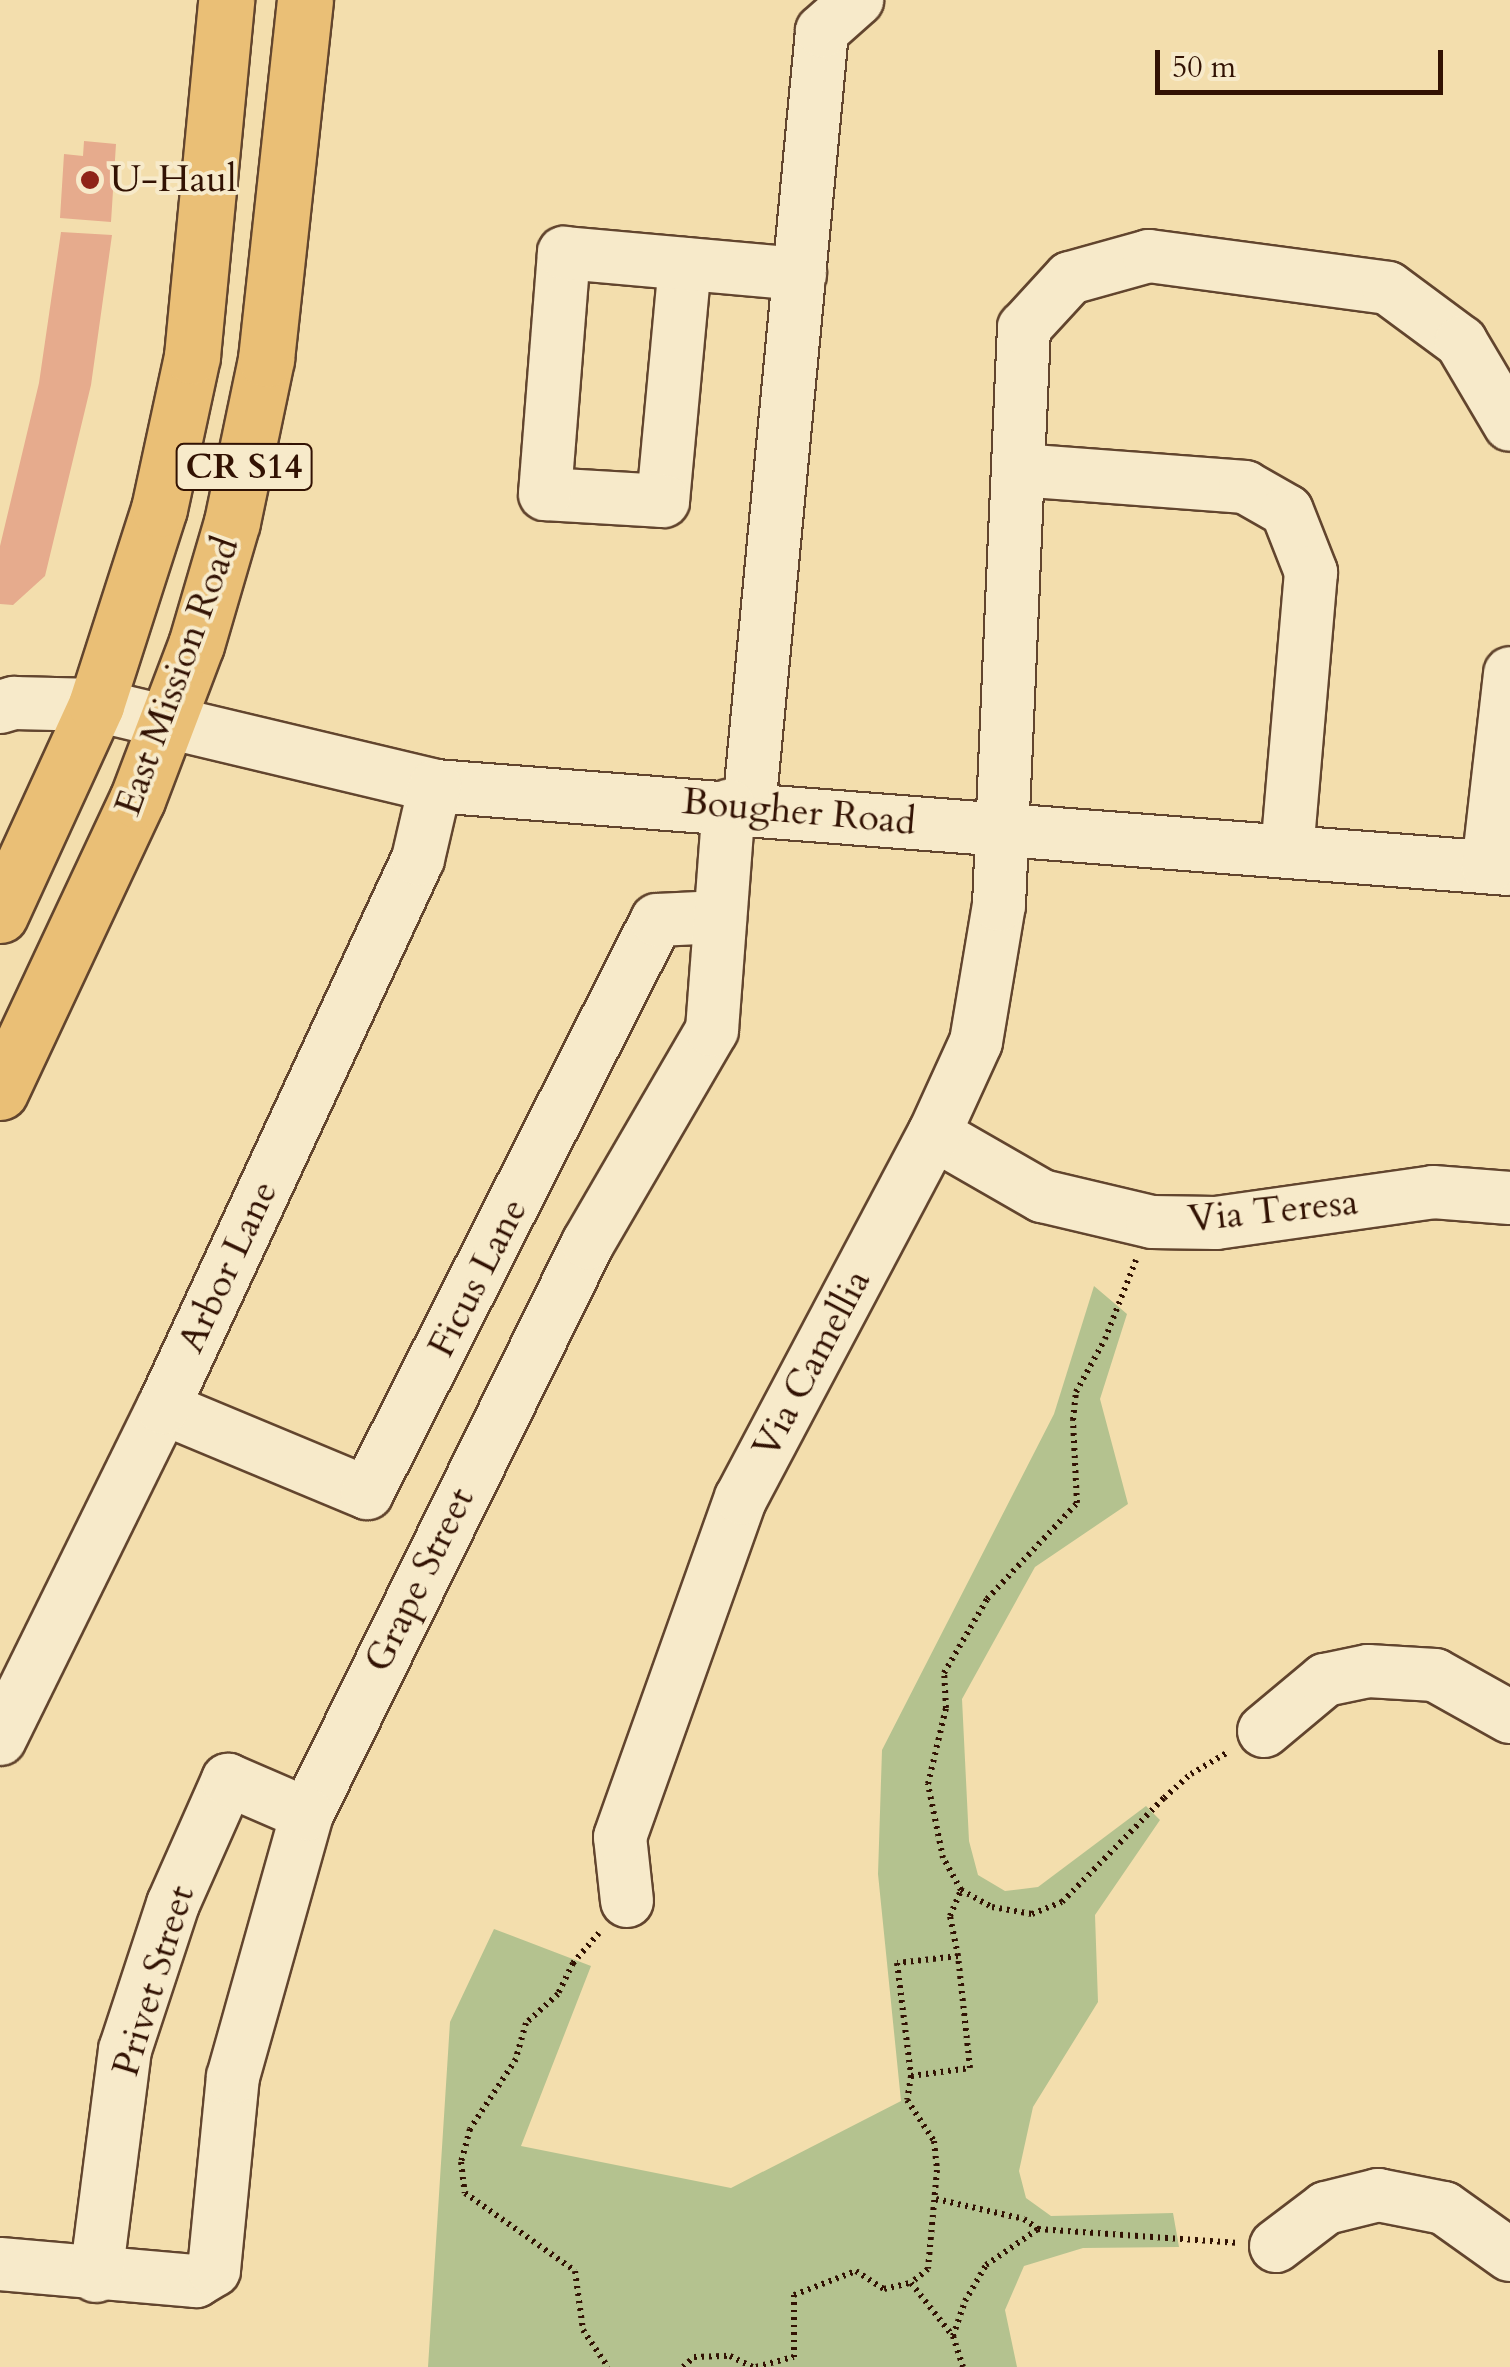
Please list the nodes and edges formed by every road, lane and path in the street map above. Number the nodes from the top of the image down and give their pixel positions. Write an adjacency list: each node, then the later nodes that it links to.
1 (226, 0): 11 (main road, East Mission Road / CR S14)
2 (271, 0): 5 (main road)
3 (306, 0): 5 (main road, East Mission Road / CR S14)
4 (857, 0): 7 (street, Grape Street)
5 (284, 204): 13 (main road, East Mission Road / CR S14)
6 (685, 264): 6 (street); 7 (street)
7 (800, 274): 15 (street, Grape Street)
8 (1510, 425): 9 (street, Via Camellia)
9 (1019, 470): 16 (street, Via Camellia); 17 (street)
10 (1510, 672): 18 (street)
11 (96, 705): 12 (street, Bougher Road); 13 (street, Bougher Road); 19 (main road, East Mission Road / CR S14)
12 (0, 707)
13 (167, 722): 14 (street, Bougher Road); 21 (main road, East Mission Road / CR S14)
14 (435, 786): 15 (street, Bougher Road); 25 (street, Arbor Lane)
15 (738, 807): 16 (street, Bougher Road); 20 (street, Grape Street)
16 (1000, 829): 17 (street, Bougher Road); 22 (street, Via Camellia)
17 (1288, 851): 18 (street, Bougher Road)
18 (1499, 868)
19 (0, 915)
20 (720, 916): 25 (street, Ficus Lane); 29 (street, Grape Street)
21 (0, 1092)
22 (934, 1134): 24 (street, Via Teresa); 31 (street, Via Camellia)
23 (1510, 1198): 24 (street, Via Teresa)
24 (1152, 1222): 30 (path)
25 (163, 1408): 28 (street, Arbor Lane)
26 (1510, 1716): 27 (street)
27 (1264, 1731): 30 (path)
28 (0, 1739)
29 (307, 1814): 39 (street, Grape Street); 39 (street, Privet Street)
30 (961, 1890): 32 (path)
31 (627, 1901): 42 (path)
32 (958, 1956): 33 (path); 33 (path)
33 (911, 2076): 34 (path)
34 (936, 2199): 35 (path); 40 (path)
35 (1038, 2229): 36 (path); 41 (path)
36 (1276, 2246): 37 (street)
37 (1510, 2255)
38 (0, 2264): 39 (street)
39 (96, 2276)
40 (911, 2284): 41 (path); 44 (path)
41 (952, 2336): 45 (path)
42 (608, 2367)
43 (683, 2367): 44 (path)
44 (755, 2367)
45 (963, 2367)

